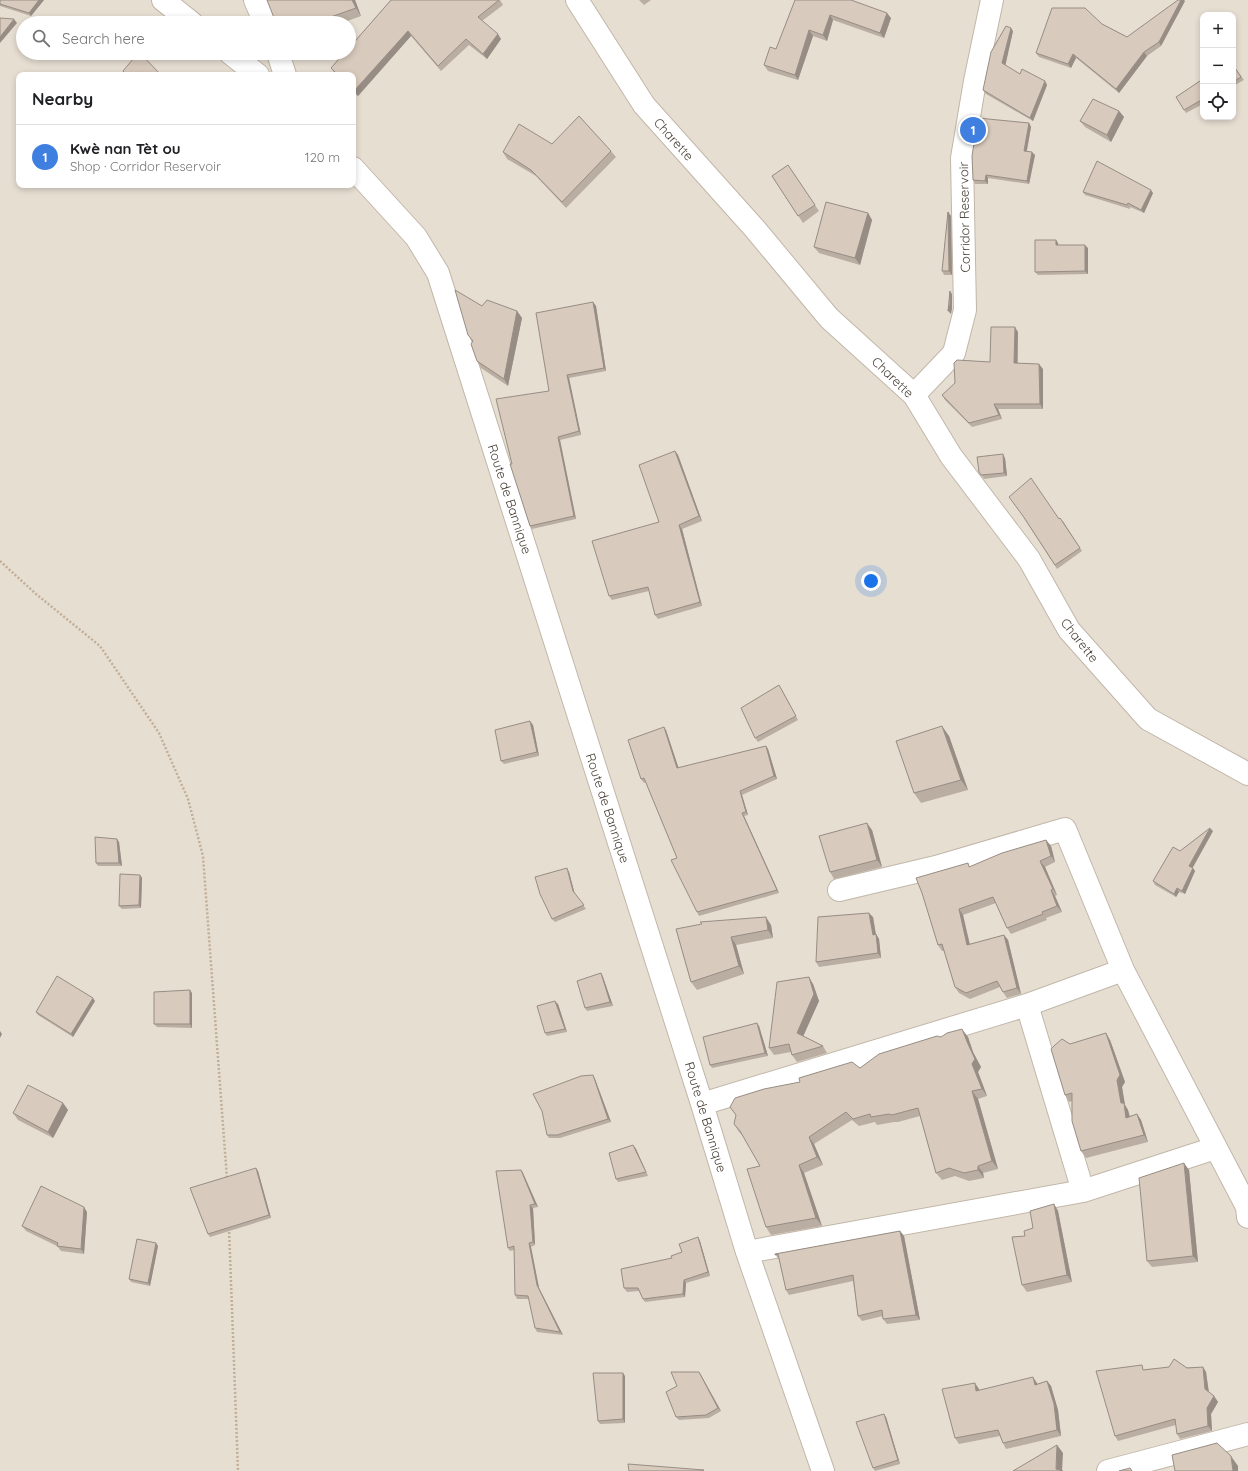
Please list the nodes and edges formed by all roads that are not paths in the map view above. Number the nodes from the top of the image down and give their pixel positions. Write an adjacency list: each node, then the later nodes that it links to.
1 (163, 0): 5 (street)
2 (577, 0): 12 (street, Charette)
3 (992, 0): 12 (street, Corridor Reservoir)
4 (256, 1): 6 (street)
5 (183, 16)
6 (262, 16)
7 (239, 60): 9 (street)
8 (280, 60): 10 (street)
9 (254, 72)
10 (284, 72)
11 (356, 171): 17 (street, Route de Bannique)
12 (914, 395): 13 (street, Charette)
13 (1248, 774)
14 (839, 890): 15 (street)
15 (1123, 970): 16 (street); 18 (street)
16 (1027, 1005): 17 (street); 19 (street)
17 (702, 1104): 21 (street, Route de Bannique)
18 (1215, 1148): 19 (street); 20 (street)
19 (1083, 1191): 21 (street)
20 (1248, 1217)
21 (747, 1252): 23 (street, Route de Bannique)
22 (1248, 1434): 24 (street)
23 (823, 1471)
24 (1108, 1471)

